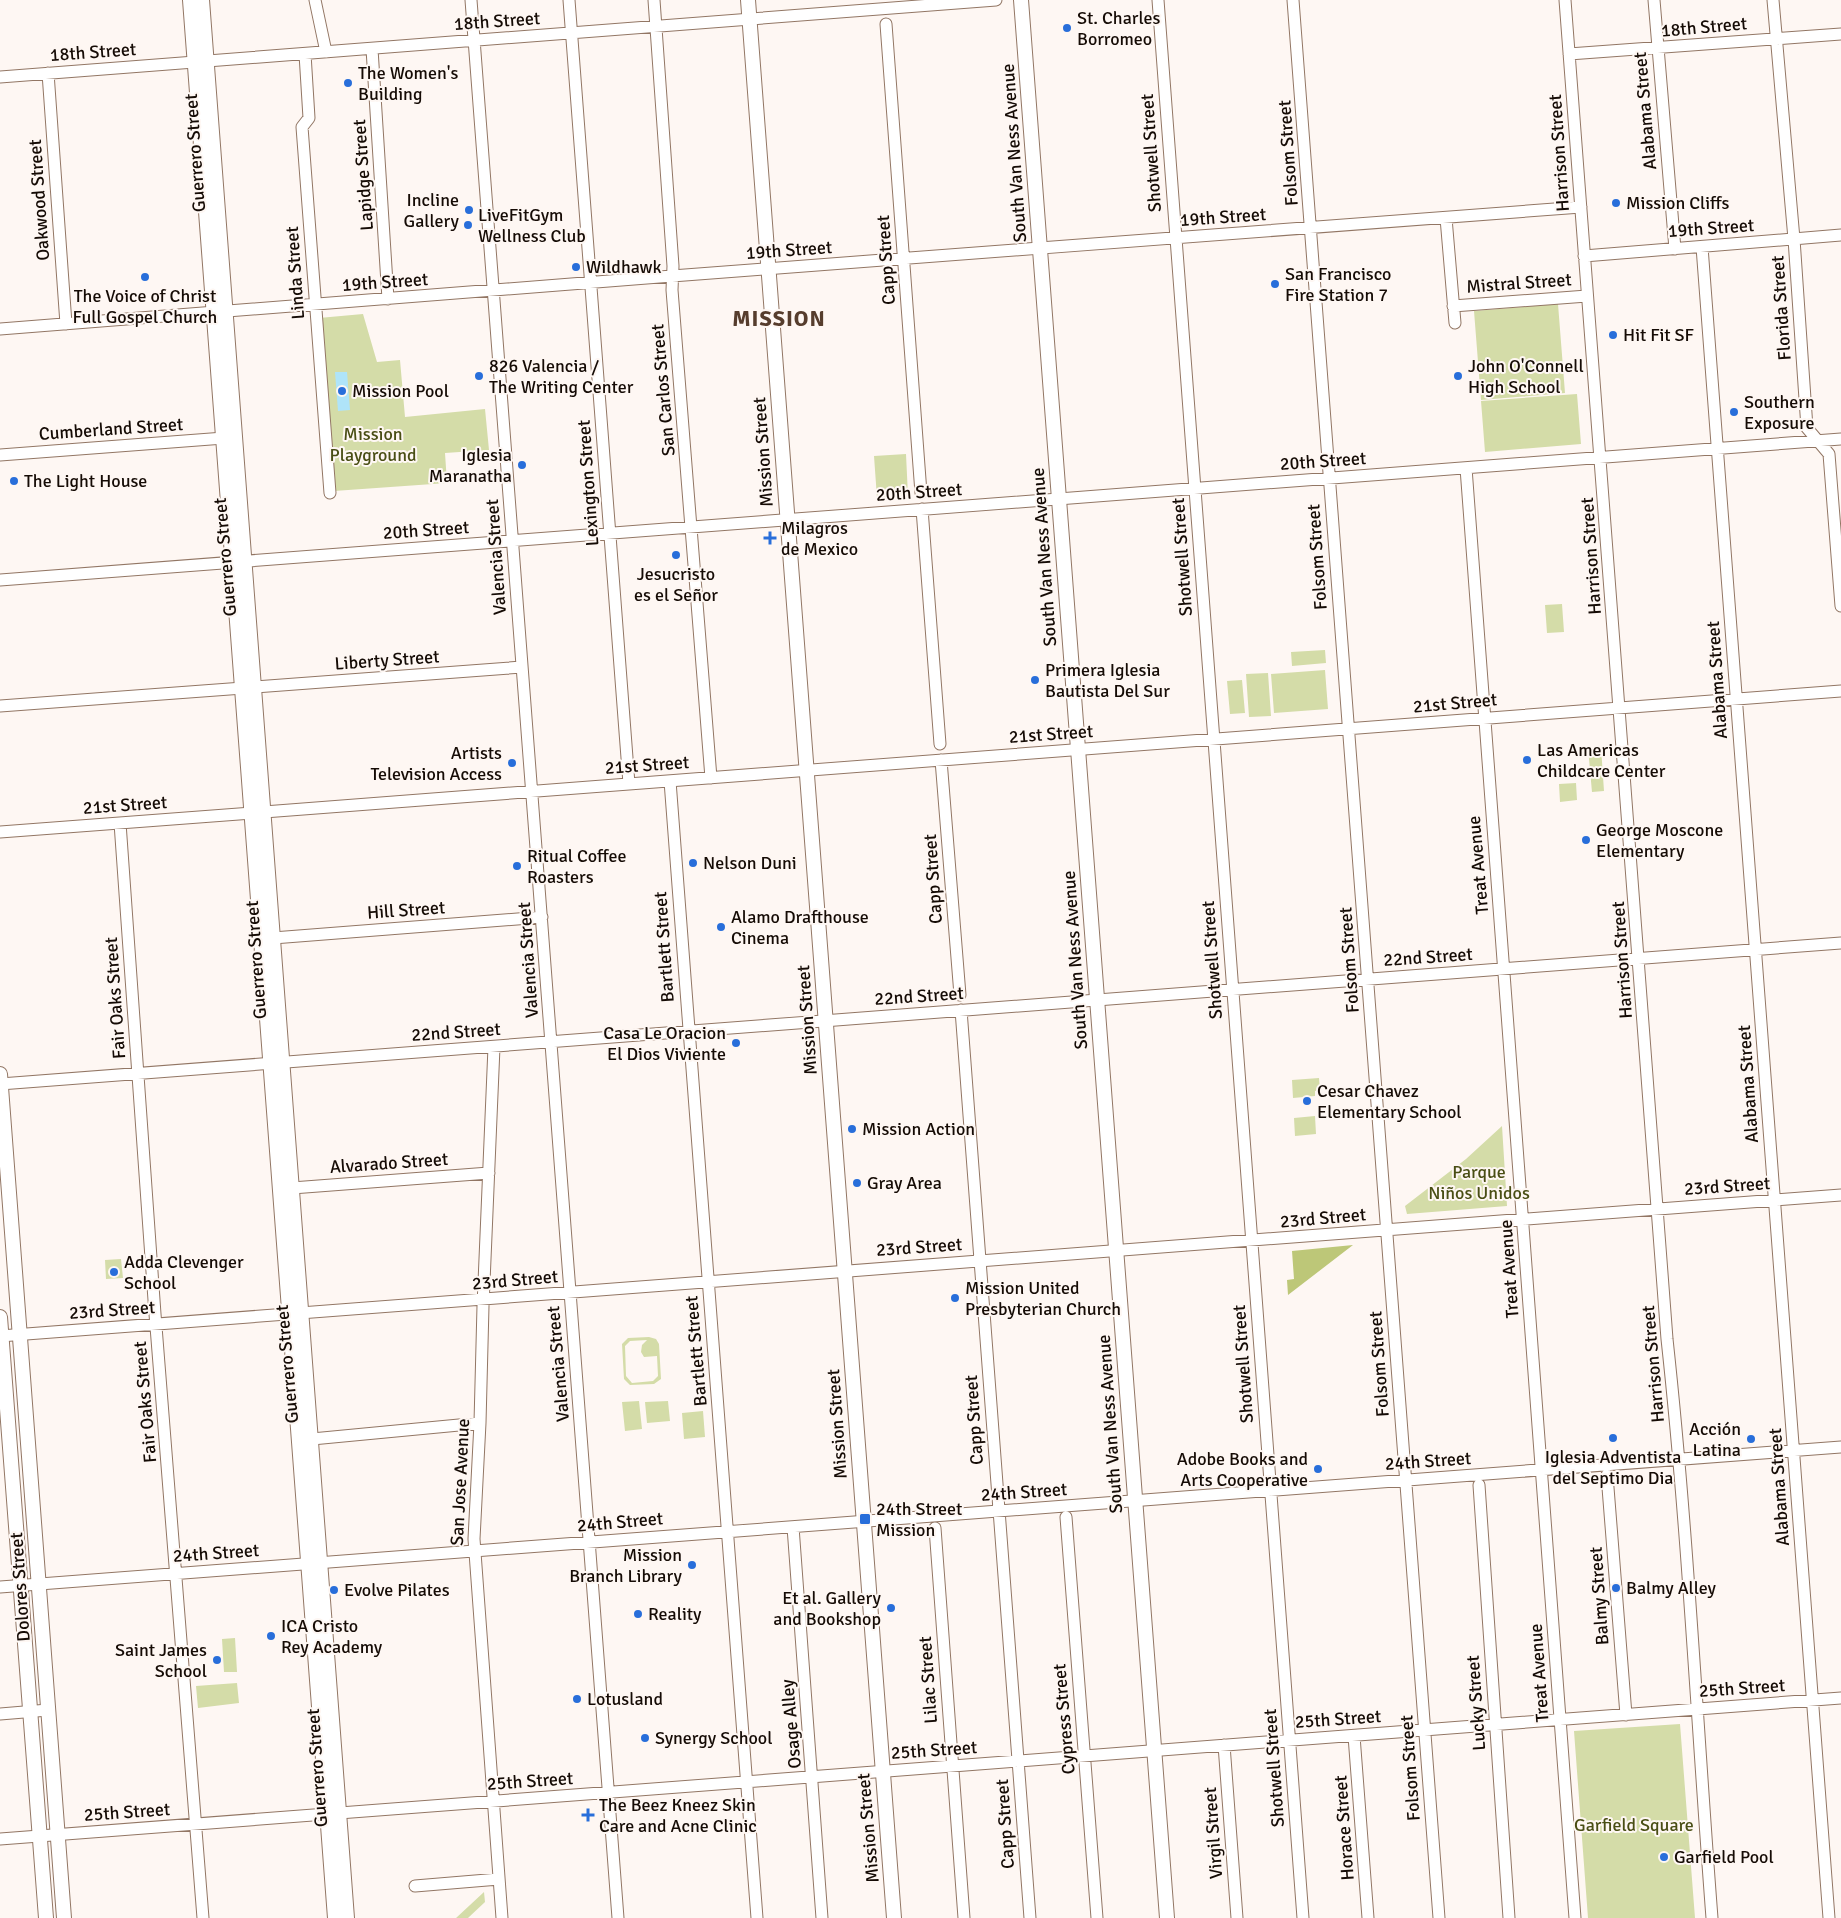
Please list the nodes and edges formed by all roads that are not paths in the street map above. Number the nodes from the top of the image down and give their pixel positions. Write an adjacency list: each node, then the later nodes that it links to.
1 (190, 0): 28 (main road, Guerrero Street)
2 (202, 0): 28 (main road, Guerrero Street)
3 (315, 0): 25 (street)
4 (471, 0): 22 (street, Valencia Street)
5 (569, 0): 19 (street, Lexington Street)
6 (654, 0): 18 (street, San Carlos Street)
7 (748, 0): 16 (main road, Mission Street)
8 (996, 0): 15 (street, 18th Street)
9 (1021, 0): 38 (main road, South Van Ness Avenue)
10 (1158, 0): 35 (street, Shotwell Street)
11 (1293, 0): 33 (street, Folsom Street)
12 (1565, 0): 27 (street, Harrison Street)
13 (1654, 0): 23 (street, Alabama Street)
14 (1773, 0): 21 (street, Florida Street)
15 (884, 4): 16 (street, 18th Street)
16 (749, 19): 18 (street, 18th Street); 42 (main road, Mission Street)
17 (886, 24): 41 (street, Capp Street)
18 (656, 27): 19 (street, 18th Street); 43 (street, San Carlos Street)
19 (571, 33): 22 (street, 18th Street); 44 (street, Lexington Street)
20 (1841, 34): 21 (street, 18th Street)
21 (1776, 38): 23 (street, 18th Street); 36 (street, Florida Street)
22 (474, 41): 24 (street, 18th Street); 45 (street, Valencia Street)
23 (1657, 48): 27 (street, 18th Street); 39 (street, Alabama Street)
24 (372, 49): 25 (street, 18th Street); 47 (street, Lapidge Street)
25 (326, 52): 26 (street, 18th Street)
26 (305, 54): 28 (street, 18th Street); 48 (street, Linda Street)
27 (1569, 54): 31 (street, Harrison Street)
28 (201, 61): 29 (street, 18th Street); 50 (main road, Guerrero Street)
29 (48, 73): 30 (street, 18th Street); 52 (street, Oakwood Street)
30 (0, 77)
31 (1581, 207): 32 (street, 19th Street); 40 (street, Harrison Street)
32 (1446, 218): 33 (street, 19th Street); 49 (street)
33 (1311, 228): 35 (street, 19th Street); 61 (street, Folsom Street)
34 (1841, 236): 36 (street, 19th Street)
35 (1175, 238): 38 (street, 19th Street); 62 (street, Shotwell Street)
36 (1794, 239): 37 (street, 19th Street); 56 (street, Florida Street)
37 (1702, 247): 39 (street, 19th Street); 57 (street, Alabama Street)
38 (1040, 248): 41 (street, 19th Street); 65 (main road, South Van Ness Avenue)
39 (1675, 249): 40 (street, 19th Street)
40 (1584, 256): 46 (street, Harrison Street)
41 (904, 259): 42 (street, 19th Street); 64 (street, Capp Street)
42 (768, 269): 43 (street, 19th Street); 67 (main road, Mission Street)
43 (672, 276): 44 (street, 19th Street); 68 (street, San Carlos Street)
44 (590, 284): 45 (street, 19th Street); 69 (street, Lexington Street)
45 (493, 291): 47 (street, 19th Street); 70 (street, Valencia Street)
46 (1587, 296): 49 (street, Mistral Street); 59 (street, Harrison Street)
47 (388, 299): 48 (street, 19th Street)
48 (314, 305): 50 (street, 19th Street); 63 (street, Linda Street)
49 (1453, 306): 51 (street)
50 (219, 312): 52 (street, 19th Street); 54 (main road, Guerrero Street); 71 (main road, Guerrero Street)
51 (1455, 323)
52 (66, 324): 53 (street, 19th Street)
53 (0, 329)
54 (224, 438): 58 (street, Cumberland Street); 71 (main road, Guerrero Street)
55 (1841, 439): 56 (street, 20th Street)
56 (1819, 441): 57 (street, 20th Street); 73 (street, Florida Street)
57 (1717, 449): 59 (street, 20th Street); 77 (street, Alabama Street)
58 (0, 455)
59 (1600, 458): 60 (street, 20th Street); 79 (street, Harrison Street)
60 (1466, 468): 61 (street, 20th Street); 80 (street, Treat Avenue)
61 (1329, 478): 62 (street, 20th Street); 81 (street, Folsom Street)
62 (1194, 488): 65 (street, 20th Street); 82 (street, Shotwell Street)
63 (330, 493)
64 (921, 493)
65 (1059, 498): 66 (street, 20th Street); 84 (main road, South Van Ness Avenue)
66 (922, 510): 67 (street, 20th Street); 83 (street)
67 (787, 520): 68 (street, 20th Street); 86 (main road, Mission Street)
68 (692, 528): 69 (street, 20th Street); 87 (street, San Carlos Street)
69 (609, 534): 70 (street, 20th Street); 89 (street, Lexington Street)
70 (513, 541): 71 (street, 20th Street); 74 (street, Valencia Street)
71 (238, 562): 72 (street, 20th Street); 75 (main road, Guerrero Street)
72 (0, 580)
73 (1841, 606)
74 (522, 667): 75 (street, Liberty Street); 90 (street, Valencia Street)
75 (249, 688): 78 (street, Liberty Street); 91 (main road, Guerrero Street)
76 (1841, 692): 77 (street, 21st Street)
77 (1737, 700): 79 (street, 21st Street); 97 (street, Alabama Street)
78 (0, 706)
79 (1620, 708): 80 (street, 21st Street); 98 (street, Harrison Street)
80 (1484, 718): 81 (street, 21st Street); 99 (street, Treat Avenue)
81 (1348, 729): 82 (street, 21st Street); 100 (street, Folsom Street)
82 (1213, 739): 84 (street, 21st Street); 101 (street, Shotwell Street)
83 (940, 744)
84 (1078, 750): 85 (street, 21st Street); 103 (main road, South Van Ness Avenue)
85 (941, 760): 86 (street, 21st Street); 102 (street, Capp Street)
86 (806, 770): 87 (street, 21st Street); 105 (main road, Mission Street)
87 (711, 778): 88 (street, 21st Street)
88 (670, 781): 89 (street, 21st Street); 106 (street, Bartlett Street)
89 (629, 784): 90 (street, 21st Street)
90 (532, 791): 91 (street, 21st Street); 94 (street, Valencia Street)
91 (258, 812): 92 (street, 21st Street); 95 (main road, Guerrero Street); 109 (main road, Guerrero Street)
92 (120, 823): 93 (street, 21st Street); 110 (street, Fair Oaks Street)
93 (0, 832)
94 (542, 917): 95 (street, Hill Street); 107 (street, Valencia Street)
95 (273, 938): 109 (main road, Guerrero Street)
96 (1841, 943): 97 (street, 22nd Street)
97 (1756, 950): 98 (street, 22nd Street); 115 (street, Alabama Street)
98 (1639, 959): 99 (street, 22nd Street); 116 (street, Harrison Street)
99 (1504, 969): 100 (street, 22nd Street); 117 (street, Treat Avenue)
100 (1368, 979): 101 (street, 22nd Street); 118 (street, Folsom Street)
101 (1232, 989): 103 (street, 22nd Street); 119 (street, Shotwell Street)
102 (960, 995)
103 (1097, 999): 104 (street, 22nd Street); 120 (main road, South Van Ness Avenue)
104 (961, 1010): 105 (street, 22nd Street); 121 (street, Capp Street)
105 (825, 1020): 106 (street, 22nd Street); 122 (main road, Mission Street)
106 (688, 1031): 107 (street, 22nd Street); 123 (street, Bartlett Street)
107 (552, 1042): 108 (street, 22nd Street); 124 (street, Valencia Street)
108 (494, 1047): 109 (street, 22nd Street); 112 (street, San Jose Avenue)
109 (277, 1063): 110 (street, 22nd Street); 113 (main road, Guerrero Street); 126 (main road, Guerrero Street)
110 (137, 1074): 111 (street, 22nd Street); 128 (street, Fair Oaks Street)
111 (0, 1081): 129 (main road, Dolores Street)
112 (489, 1173): 113 (street, Alvarado Street); 125 (street, San Jose Avenue)
113 (292, 1188): 126 (main road, Guerrero Street)
114 (1841, 1195): 115 (street, 23rd Street)
115 (1774, 1200): 116 (street, 23rd Street); 134 (street, Alabama Street)
116 (1658, 1209): 117 (street, 23rd Street); 135 (street, Harrison Street)
117 (1522, 1219): 118 (street, 23rd Street); 136 (street, Treat Avenue)
118 (1386, 1230): 119 (street, 23rd Street); 138 (street, Folsom Street)
119 (1251, 1241): 120 (street, 23rd Street); 140 (street, Shotwell Street)
120 (1116, 1250): 121 (street, 23rd Street); 141 (main road, South Van Ness Avenue)
121 (980, 1260): 122 (street, 23rd Street); 142 (street, Capp Street)
122 (844, 1271): 123 (street, 23rd Street); 144 (main road, Mission Street)
123 (708, 1282): 124 (street, 23rd Street); 147 (street, Bartlett Street)
124 (570, 1293): 125 (street, 23rd Street); 148 (street, Valencia Street)
125 (484, 1300): 126 (street, 23rd Street); 131 (street, San Jose Avenue)
126 (296, 1314): 128 (street, 23rd Street); 132 (main road, Guerrero Street); 150 (main road, Guerrero Street)
127 (0, 1317): 130 (main road, Dolores Street)
128 (156, 1324): 129 (street, 23rd Street); 151 (street, Fair Oaks Street)
129 (20, 1335): 130 (street, 23rd Street); 152 (main road, Dolores Street)
130 (1, 1336): 153 (main road, Dolores Street)
131 (480, 1424): 132 (street); 149 (street, San Jose Avenue)
132 (312, 1439): 150 (main road, Guerrero Street)
133 (1841, 1447): 134 (street, 24th Street)
134 (1794, 1450): 135 (street, 24th Street); 156 (street, Alabama Street)
135 (1680, 1459): 136 (street, 24th Street); 158 (street, Harrison Street)
136 (1541, 1470): 138 (street, 24th Street); 162 (street, Treat Avenue)
137 (1607, 1475): 161 (street, Balmy Street)
138 (1406, 1480): 140 (street, 24th Street); 164 (street, Folsom Street)
139 (1479, 1486): 163 (street, Lucky Street)
140 (1270, 1491): 141 (street, 24th Street); 166 (street, Shotwell Street)
141 (1134, 1501): 142 (street, 24th Street); 168 (main road, South Van Ness Avenue)
142 (999, 1511): 144 (street, 24th Street); 170 (street, Capp Street)
143 (1066, 1517): 169 (street, Cypress Street)
144 (863, 1521): 145 (street, 24th Street); 172 (main road, Mission Street)
145 (792, 1526): 147 (street, 24th Street); 173 (street, Osage Alley)
146 (935, 1528): 171 (street, Lilac Street)
147 (728, 1531): 148 (street, 24th Street); 174 (street, Bartlett Street)
148 (590, 1542): 149 (street, 24th Street); 175 (street, Valencia Street)
149 (474, 1551): 150 (street, 24th Street); 176 (street, San Jose Avenue)
150 (314, 1563): 151 (street, 24th Street); 177 (main road, Guerrero Street)
151 (176, 1573): 152 (street, 24th Street); 178 (street, Fair Oaks Street)
152 (39, 1584): 153 (street, 24th Street); 157 (main road, Dolores Street)
153 (20, 1585): 154 (street, 24th Street); 159 (main road, Dolores Street)
154 (0, 1587)
155 (1841, 1698): 156 (street, 25th Street)
156 (1812, 1701): 158 (street, 25th Street); 205 (street, Alabama Street)
157 (48, 1710): 159 (street); 179 (main road, Dolores Street)
158 (1696, 1710): 161 (street, 25th Street); 204 (street, Harrison Street)
159 (30, 1712): 160 (street); 180 (main road, Dolores Street)
160 (0, 1714)
161 (1626, 1715): 162 (street, 25th Street)
162 (1560, 1720): 163 (street, 25th Street); 203 (street, Treat Avenue)
163 (1495, 1725): 164 (street, 25th Street); 202 (street, Lucky Street)
164 (1424, 1730): 165 (street, 25th Street); 201 (street, Folsom Street)
165 (1354, 1736): 166 (street, 25th Street); 200 (street, Horace Street)
166 (1290, 1740): 167 (street, 25th Street); 199 (street, Shotwell Street)
167 (1224, 1745): 168 (street, 25th Street); 198 (street, Virgil Street)
168 (1154, 1751): 169 (street, 25th Street); 197 (main road, South Van Ness Avenue)
169 (1085, 1756): 170 (street, 25th Street); 196 (street, Cypress Street)
170 (1018, 1761): 171 (street, 25th Street); 195 (street, Capp Street)
171 (952, 1766): 172 (street, 25th Street); 194 (street, Lilac Street)
172 (882, 1772): 173 (street, 25th Street); 193 (main road, Mission Street)
173 (812, 1777): 174 (street, 25th Street); 192 (street, Osage Alley)
174 (747, 1782): 175 (street, 25th Street); 191 (street, Bartlett Street)
175 (609, 1792): 176 (street, 25th Street); 190 (street, Valencia Street)
176 (493, 1801): 177 (street, 25th Street); 182 (street, San Jose Avenue)
177 (333, 1813): 178 (street, 25th Street); 187 (main road, Guerrero Street); 188 (main road, Guerrero Street)
178 (195, 1824): 179 (street, 25th Street); 186 (street, Fair Oaks Street)
179 (58, 1834): 180 (street, 25th Street); 185 (main road, Dolores Street)
180 (40, 1836): 181 (street, 25th Street); 184 (main road, Dolores Street)
181 (0, 1839)
182 (499, 1879): 183 (street); 189 (street, San Jose Avenue)
183 (415, 1886)
184 (46, 1918)
185 (64, 1918)
186 (203, 1918)
187 (335, 1918)
188 (347, 1918)
189 (502, 1918)
190 (618, 1918)
191 (757, 1918)
192 (822, 1918)
193 (894, 1918)
194 (964, 1918)
195 (1030, 1918)
196 (1097, 1918)
197 (1166, 1918)
198 (1237, 1918)
199 (1303, 1918)
200 (1368, 1918)
201 (1439, 1918)
202 (1509, 1918)
203 (1575, 1918)
204 (1712, 1918)
205 (1829, 1918)

